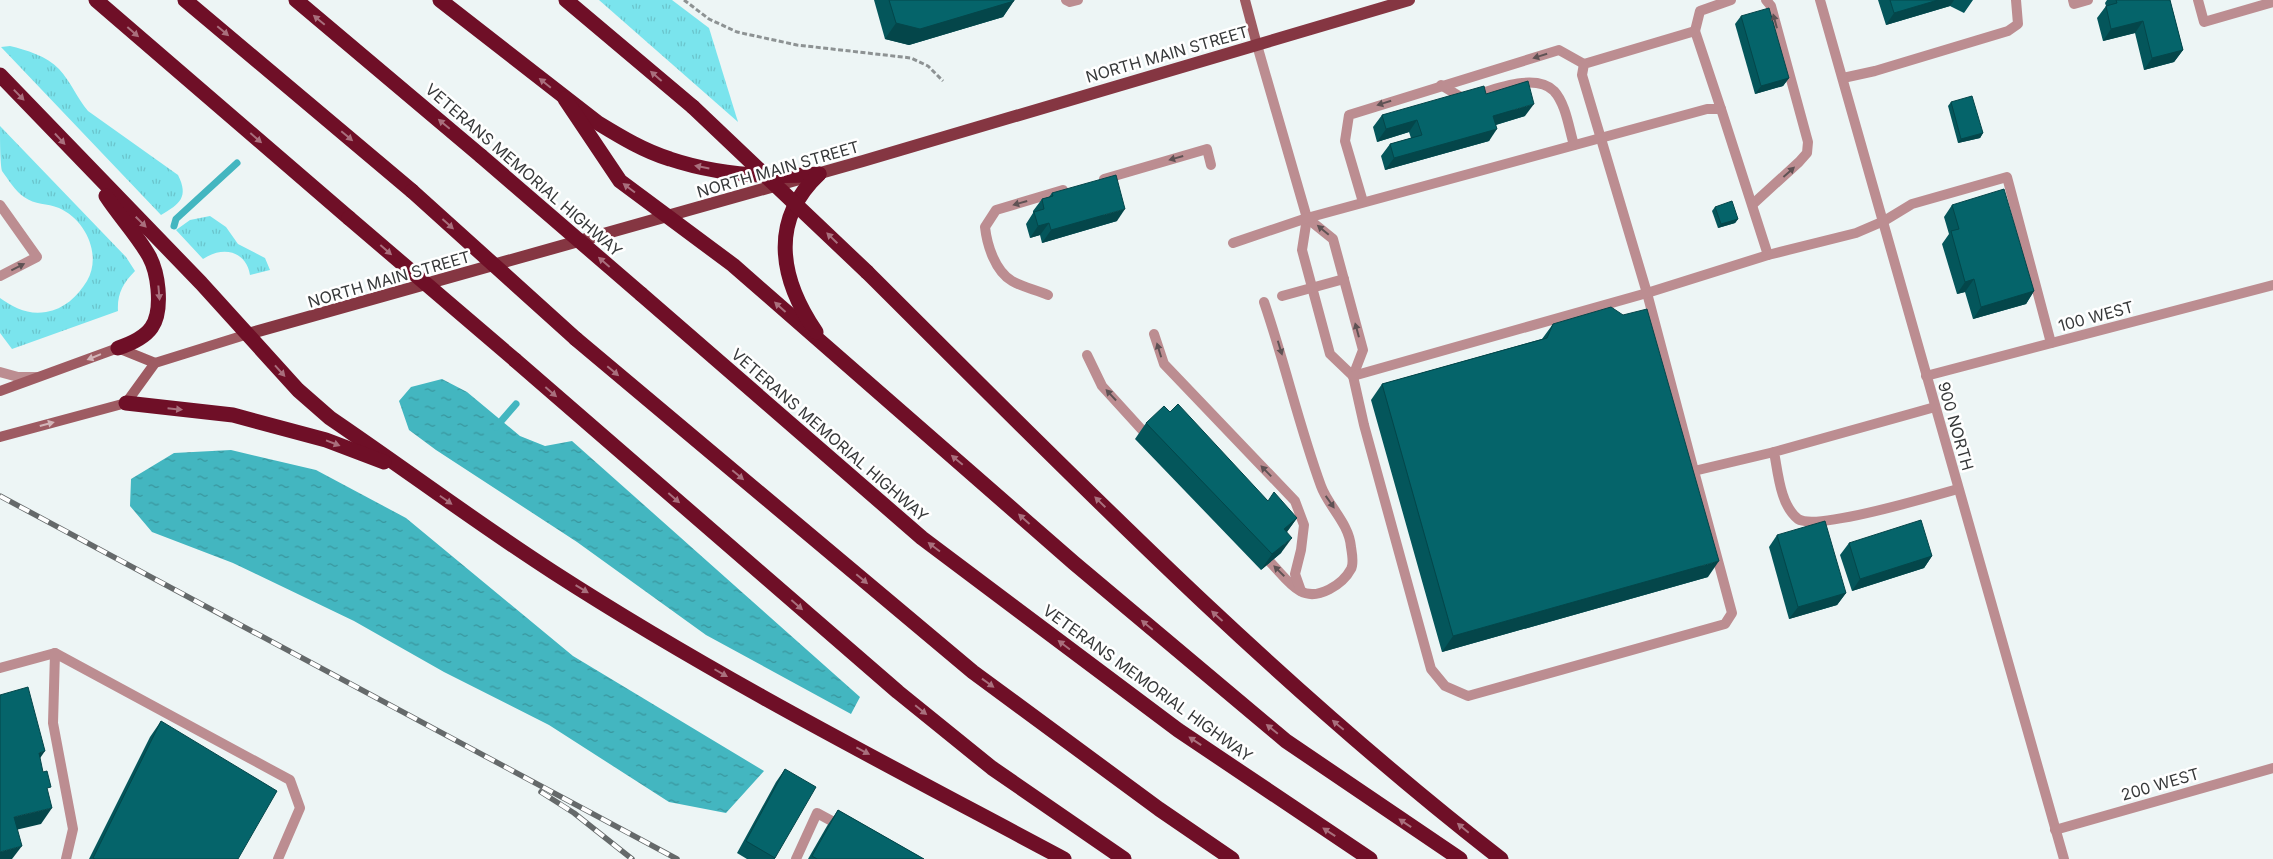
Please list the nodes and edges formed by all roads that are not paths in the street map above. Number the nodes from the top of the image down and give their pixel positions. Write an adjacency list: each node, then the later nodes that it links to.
1 (96, 0): 80 (highway, one-way to 80, bridge)
2 (185, 0): 81 (highway, one-way to 81, bridge)
3 (296, 0): 82 (highway, VETERANS MEMORIAL HIGHWAY, one-way to 3, bridge)
4 (440, 0): 24 (highway, one-way to 4)
5 (566, 0): 84 (highway, one-way to 5, bridge)
6 (1066, 0): 7 (street)
7 (1078, 0)
8 (1245, 0): 19 (main road)
9 (1409, 0): 19 (main road, NORTH MAIN STREET)
10 (1731, 0): 18 (street)
11 (1766, 0): 34 (street, one-way to 11)
12 (1820, 0): 22 (street, 900 NORTH)
13 (2016, 0): 22 (street)
14 (2073, 0): 15 (street)
15 (2088, 0)
16 (2198, 0): 17 (street)
17 (2273, 2)
18 (1696, 30): 20 (street); 25 (street)
19 (1257, 45): 30 (main road, NORTH MAIN STREET); 37 (street)
20 (1584, 64): 23 (street, one-way to 23); 26 (street)
21 (0, 75): 28 (highway, one-way to 28)
22 (1843, 78): 38 (street, 900 NORTH)
23 (1441, 85): 27 (street); 33 (street, one-way to 33)
24 (565, 99): 30 (highway, one-way to 24); 36 (highway, one-way to 24)
25 (1721, 109): 26 (street); 34 (street)
26 (1600, 138): 27 (street); 45 (street)
27 (1574, 146): 33 (street)
28 (82, 162): 49 (highway, one-way to 49); 52 (highway, one-way to 52)
29 (1211, 165): 31 (street, one-way to 31)
30 (820, 174): 36 (main road, NORTH MAIN STREET); 53 (highway)
31 (1092, 182)
32 (1073, 188): 46 (street, one-way to 46)
33 (1363, 202): 37 (street)
34 (1753, 204): 40 (street)
35 (1, 207): 41 (street, one-way to 35)
36 (668, 217): 49 (main road, NORTH MAIN STREET); 53 (highway, one-way to 36)
37 (1307, 218): 39 (street); 42 (street, one-way to 37); 44 (street)
38 (1884, 221): 40 (street); 51 (street); 58 (street, 900 NORTH)
39 (1233, 243)
40 (1768, 255): 45 (street)
41 (0, 276)
42 (1344, 279): 44 (street); 57 (street, one-way to 42)
43 (2273, 285): 51 (street, 100 WEST)
44 (1312, 288): 47 (street); 57 (street)
45 (1647, 293): 57 (street); 67 (street)
46 (1048, 295)
47 (1282, 296)
48 (1264, 302): 70 (street, one-way to 70)
49 (248, 334): 55 (main road, NORTH MAIN STREET); 66 (highway, one-way to 66)
50 (1154, 334): 70 (street, one-way to 50)
51 (2051, 343): 58 (street, 100 WEST)
52 (118, 348): 55 (main road); 59 (main road, one-way to 59)
53 (829, 351): 83 (highway, one-way to 53)
54 (1087, 354): 63 (street, one-way to 54)
55 (155, 363): 61 (main road)
56 (0, 372): 59 (street)
57 (1354, 376): 67 (street)
58 (1926, 376): 62 (street, 900 NORTH)
59 (40, 377): 60 (main road)
60 (0, 391)
61 (126, 403): 64 (main road, one-way to 61); 66 (highway, one-way to 66)
62 (1935, 407): 65 (street); 68 (street, 900 NORTH)
63 (1143, 431)
64 (0, 437)
65 (1774, 452): 67 (street); 68 (street)
66 (406, 471): 79 (highway, one-way to 79)
67 (1694, 471)
68 (1958, 489): 74 (street, 900 NORTH)
69 (1270, 562): 70 (street, one-way to 69)
70 (1301, 592)
71 (55, 653): 72 (street); 76 (street); 77 (street)
72 (0, 668)
73 (2273, 768): 74 (street, 200 WEST)
74 (2055, 830): 85 (street, 900 NORTH)
75 (850, 831): 78 (street)
76 (66, 859)
77 (278, 859)
78 (796, 859)
79 (1064, 859)
80 (1124, 859)
81 (1232, 859)
82 (1370, 859)
83 (1460, 859)
84 (1500, 859)
85 (2064, 859)

